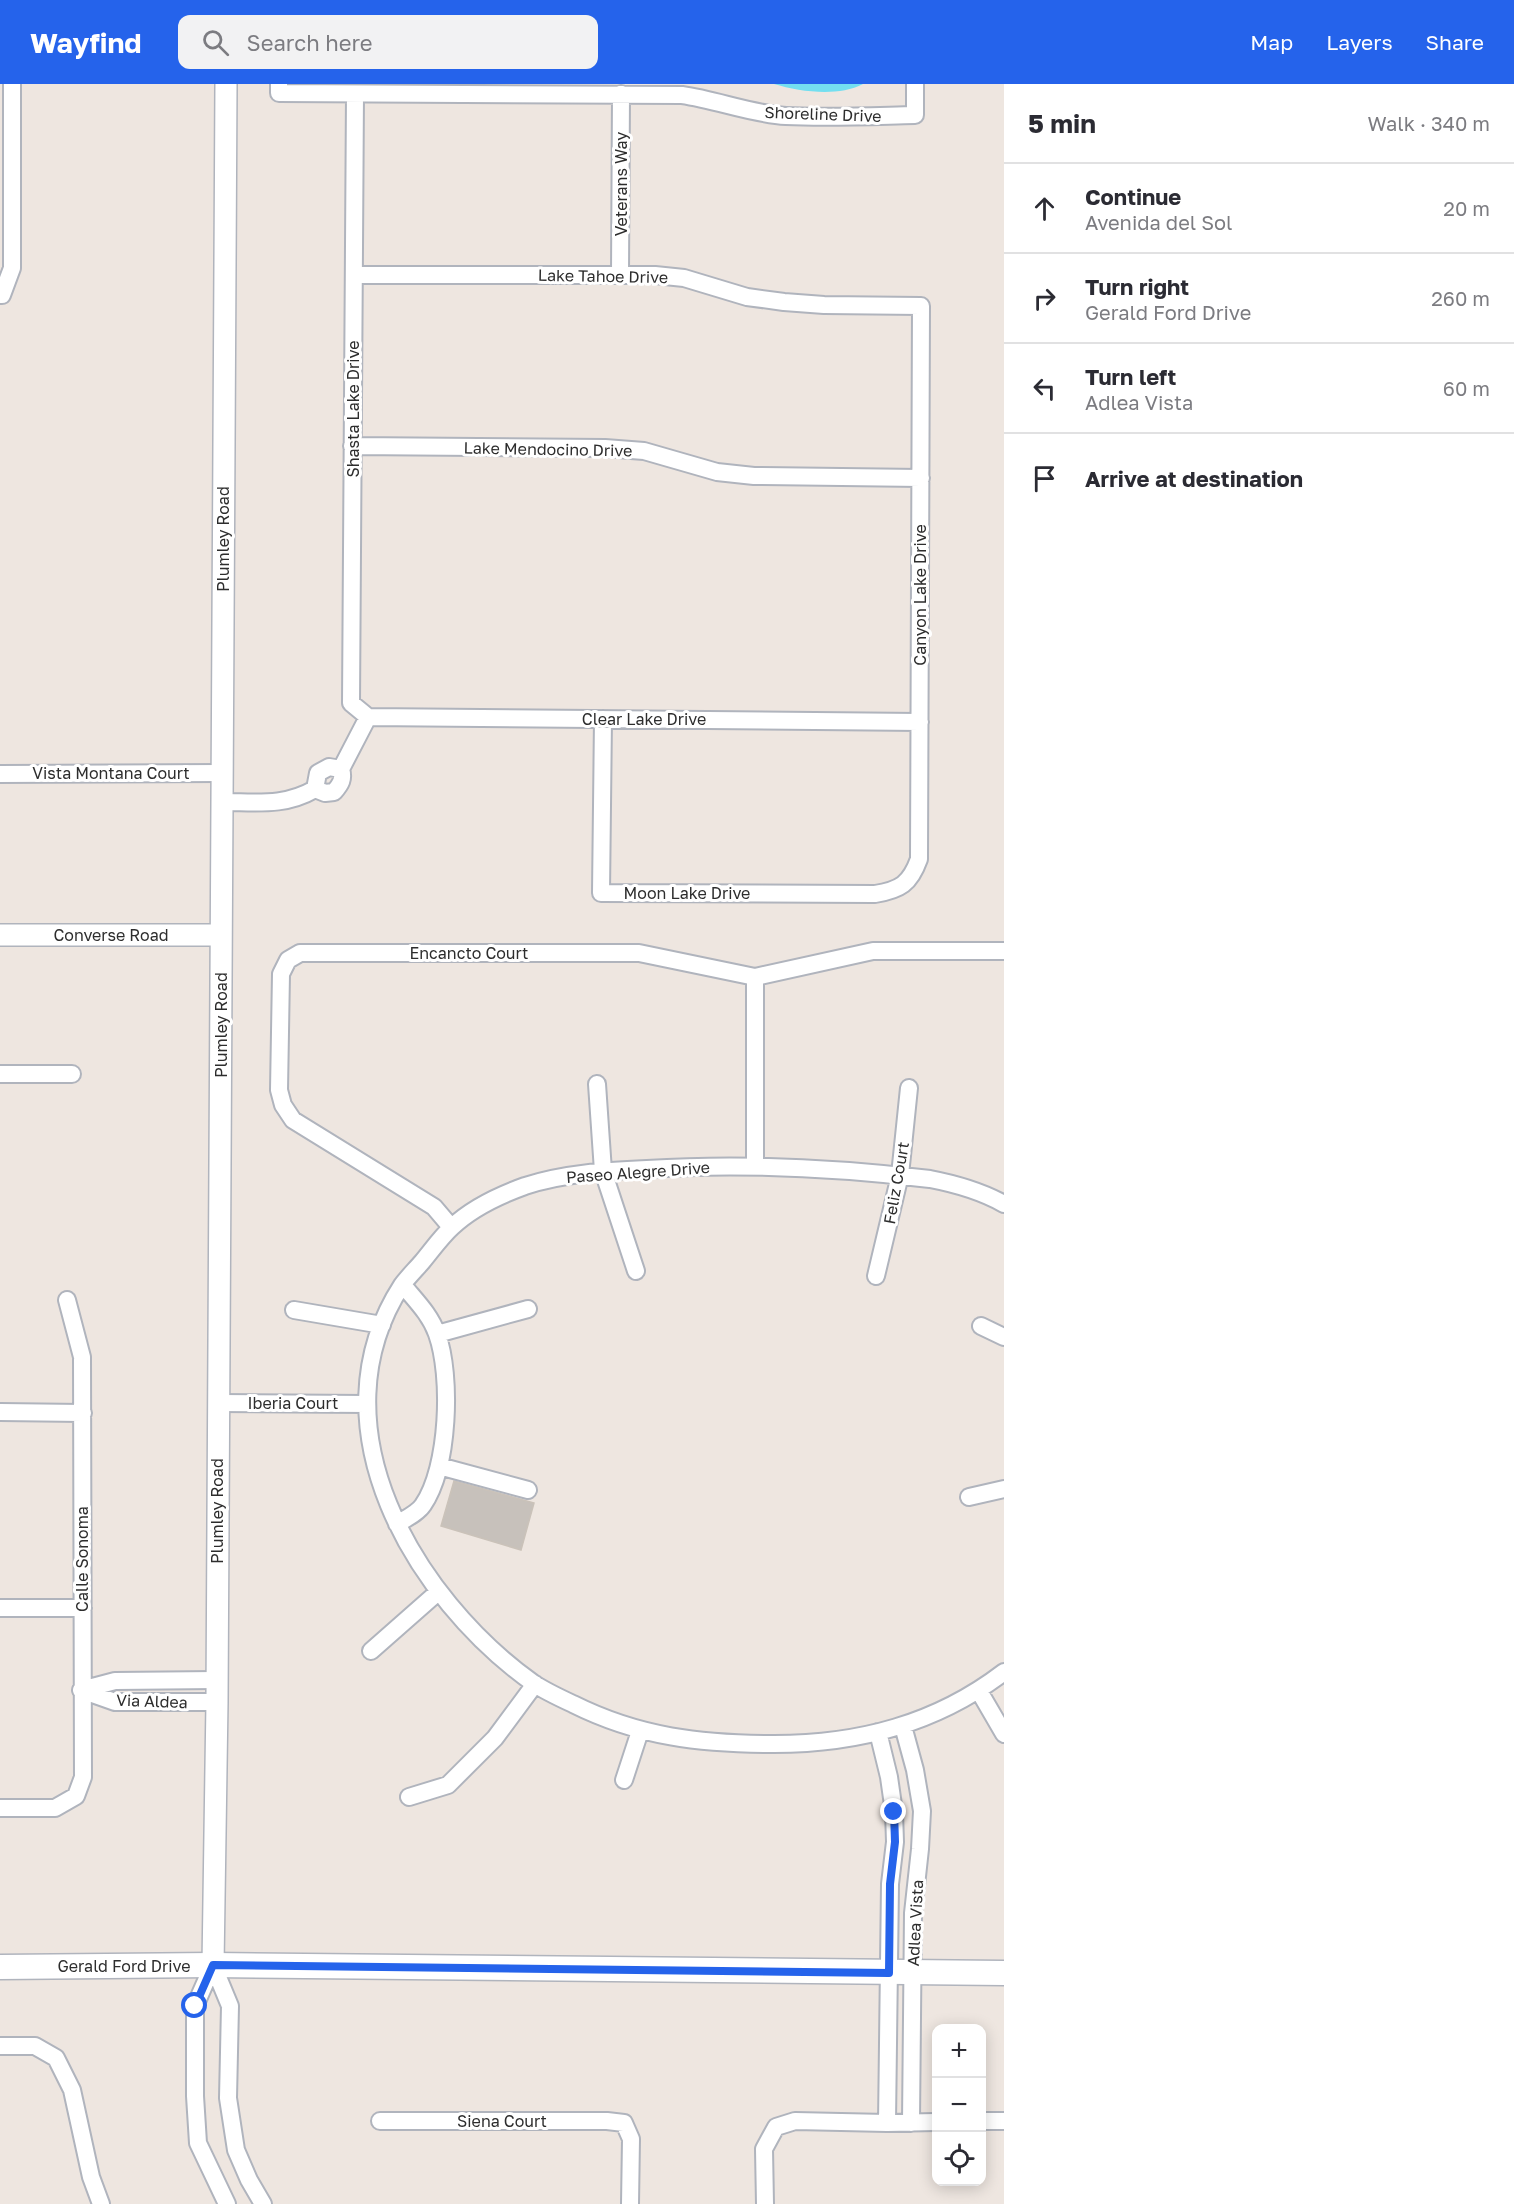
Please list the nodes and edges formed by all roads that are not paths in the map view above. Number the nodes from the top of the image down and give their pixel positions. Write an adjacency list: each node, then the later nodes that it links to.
1 (226, 84): 16 (street, Plumley Road)
2 (279, 84): 5 (street, Shoreline Drive)
3 (915, 84): 6 (street, Shoreline Drive)
4 (8, 89): 9 (street)
5 (355, 94): 6 (street, Shoreline Drive); 8 (street, Shasta Lake Drive)
6 (621, 94): 7 (street, Veterans Way)
7 (620, 274): 8 (street, Lake Tahoe Drive); 10 (street, Lake Tahoe Drive)
8 (354, 275): 11 (street, Shasta Lake Drive)
9 (1, 295)
10 (921, 306): 12 (street, Canyon Lake Drive)
11 (352, 446): 12 (street, Lake Mendocino Drive); 13 (street, Shasta Lake Drive)
12 (921, 478): 15 (street, Canyon Lake Drive)
13 (368, 717): 14 (street, Clear Lake Drive); 18 (street)
14 (603, 719): 15 (street, Clear Lake Drive); 19 (street, Moon Lake Drive)
15 (920, 722): 19 (street, Canyon Lake Drive)
16 (222, 773): 17 (street, Vista Montana Court); 18 (street, Plumley Road)
17 (0, 774)
18 (222, 802): 21 (street, Plumley Road)
19 (907, 882)
20 (0, 935): 21 (street, Converse Road)
21 (221, 935): 43 (street, Plumley Road)
22 (1004, 951): 23 (street, Encancto Court)
23 (755, 977): 28 (street); 32 (street, Encancto Court)
24 (0, 1074): 25 (street)
25 (72, 1074)
26 (597, 1084): 29 (street)
27 (909, 1088): 30 (street, Feliz Court)
28 (755, 1166): 29 (street, Paseo Alegre Drive); 30 (street, Paseo Alegre Drive)
29 (603, 1171): 32 (street, Paseo Alegre Drive); 33 (street)
30 (900, 1175): 31 (street, Paseo Alegre Drive); 34 (street, Feliz Court)
31 (1004, 1204)
32 (451, 1227): 35 (street, Paseo Alegre Drive)
33 (636, 1271)
34 (876, 1276)
35 (402, 1285): 39 (street, Paseo Alegre Drive); 41 (street)
36 (67, 1300): 46 (street, Calle Sonoma)
37 (528, 1309): 41 (street)
38 (294, 1310): 39 (street)
39 (382, 1325): 44 (street, Paseo Alegre Drive)
40 (981, 1326): 42 (street)
41 (437, 1334): 47 (street)
42 (1004, 1337)
43 (218, 1403): 44 (street, Iberia Court); 57 (street, Plumley Road)
44 (367, 1404): 51 (street, Paseo Alegre Drive)
45 (0, 1412): 46 (street)
46 (82, 1413): 54 (street, Calle Sonoma)
47 (439, 1466): 49 (street); 51 (street)
48 (1004, 1489): 50 (street)
49 (528, 1490)
50 (969, 1497)
51 (397, 1524): 52 (street, Paseo Alegre Drive)
52 (438, 1592): 55 (street); 58 (street, Paseo Alegre Drive)
53 (0, 1608): 54 (street)
54 (82, 1608): 59 (street, Calle Sonoma)
55 (371, 1651)
56 (1004, 1672): 60 (street, Paseo Alegre Drive)
57 (216, 1680): 59 (street, Via Aldea); 61 (street, Plumley Road)
58 (535, 1684): 63 (street, Paseo Alegre Drive); 67 (street)
59 (81, 1690): 61 (street, Via Aldea); 68 (street, Calle Sonoma)
60 (979, 1691): 62 (street, Paseo Alegre Drive); 65 (street)
61 (217, 1702): 69 (street, Plumley Road)
62 (903, 1726): 64 (street, Paseo Alegre Drive); 72 (street, Adlea Vista)
63 (640, 1731): 64 (street, Paseo Alegre Drive); 66 (street)
64 (878, 1732): 71 (street, Adlea Vista)
65 (1004, 1734)
66 (624, 1780)
67 (409, 1797)
68 (0, 1808)
69 (213, 1965): 70 (main road, Gerald Ford Drive); 71 (main road, Gerald Ford Drive); 82 (street); 83 (street)
70 (0, 1967)
71 (889, 1973): 72 (main road, Gerald Ford Drive); 79 (street, Adlea Vista)
72 (913, 1973): 73 (main road, Gerald Ford Drive); 80 (street, Adlea Vista)
73 (1004, 1973)
74 (0, 2046): 81 (street)
75 (380, 2121): 84 (street, Siena Court)
76 (986, 2121): 77 (street)
77 (1004, 2121)
78 (932, 2122): 80 (street)
79 (887, 2123): 80 (street); 85 (street)
80 (911, 2123)
81 (101, 2204)
82 (227, 2204)
83 (263, 2204)
84 (630, 2204)
85 (765, 2204)

